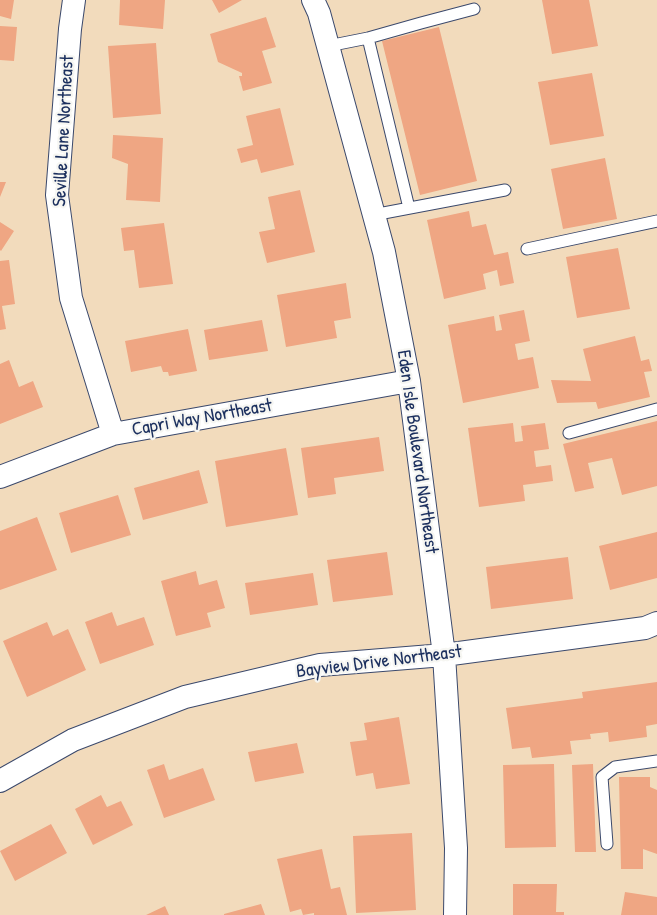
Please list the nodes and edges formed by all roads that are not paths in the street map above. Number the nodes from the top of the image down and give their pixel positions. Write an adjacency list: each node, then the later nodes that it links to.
1 (74, 0): 14 (street, Seville Lane Northeast)
2 (313, 0): 5 (street, Eden Isle Boulevard Northeast)
3 (474, 9): 4 (lane)
4 (368, 38): 5 (lane); 7 (lane)
5 (328, 46): 8 (street, Eden Isle Boulevard Northeast)
6 (505, 190): 7 (lane)
7 (409, 208): 8 (lane)
8 (374, 215): 11 (street, Eden Isle Boulevard Northeast)
9 (657, 221): 10 (lane)
10 (527, 249)
11 (409, 380): 14 (street, Capri Way Northeast); 17 (street, Eden Isle Boulevard Northeast)
12 (657, 409): 13 (lane)
13 (569, 432)
14 (113, 434): 15 (street, Capri Way Northeast)
15 (0, 477)
16 (657, 623): 17 (street, Bayview Drive Northeast)
17 (444, 655): 19 (street, Bayview Drive Northeast); 21 (street, Eden Isle Boulevard Northeast)
18 (657, 761): 20 (lane)
19 (0, 781)
20 (607, 844)
21 (455, 915)

